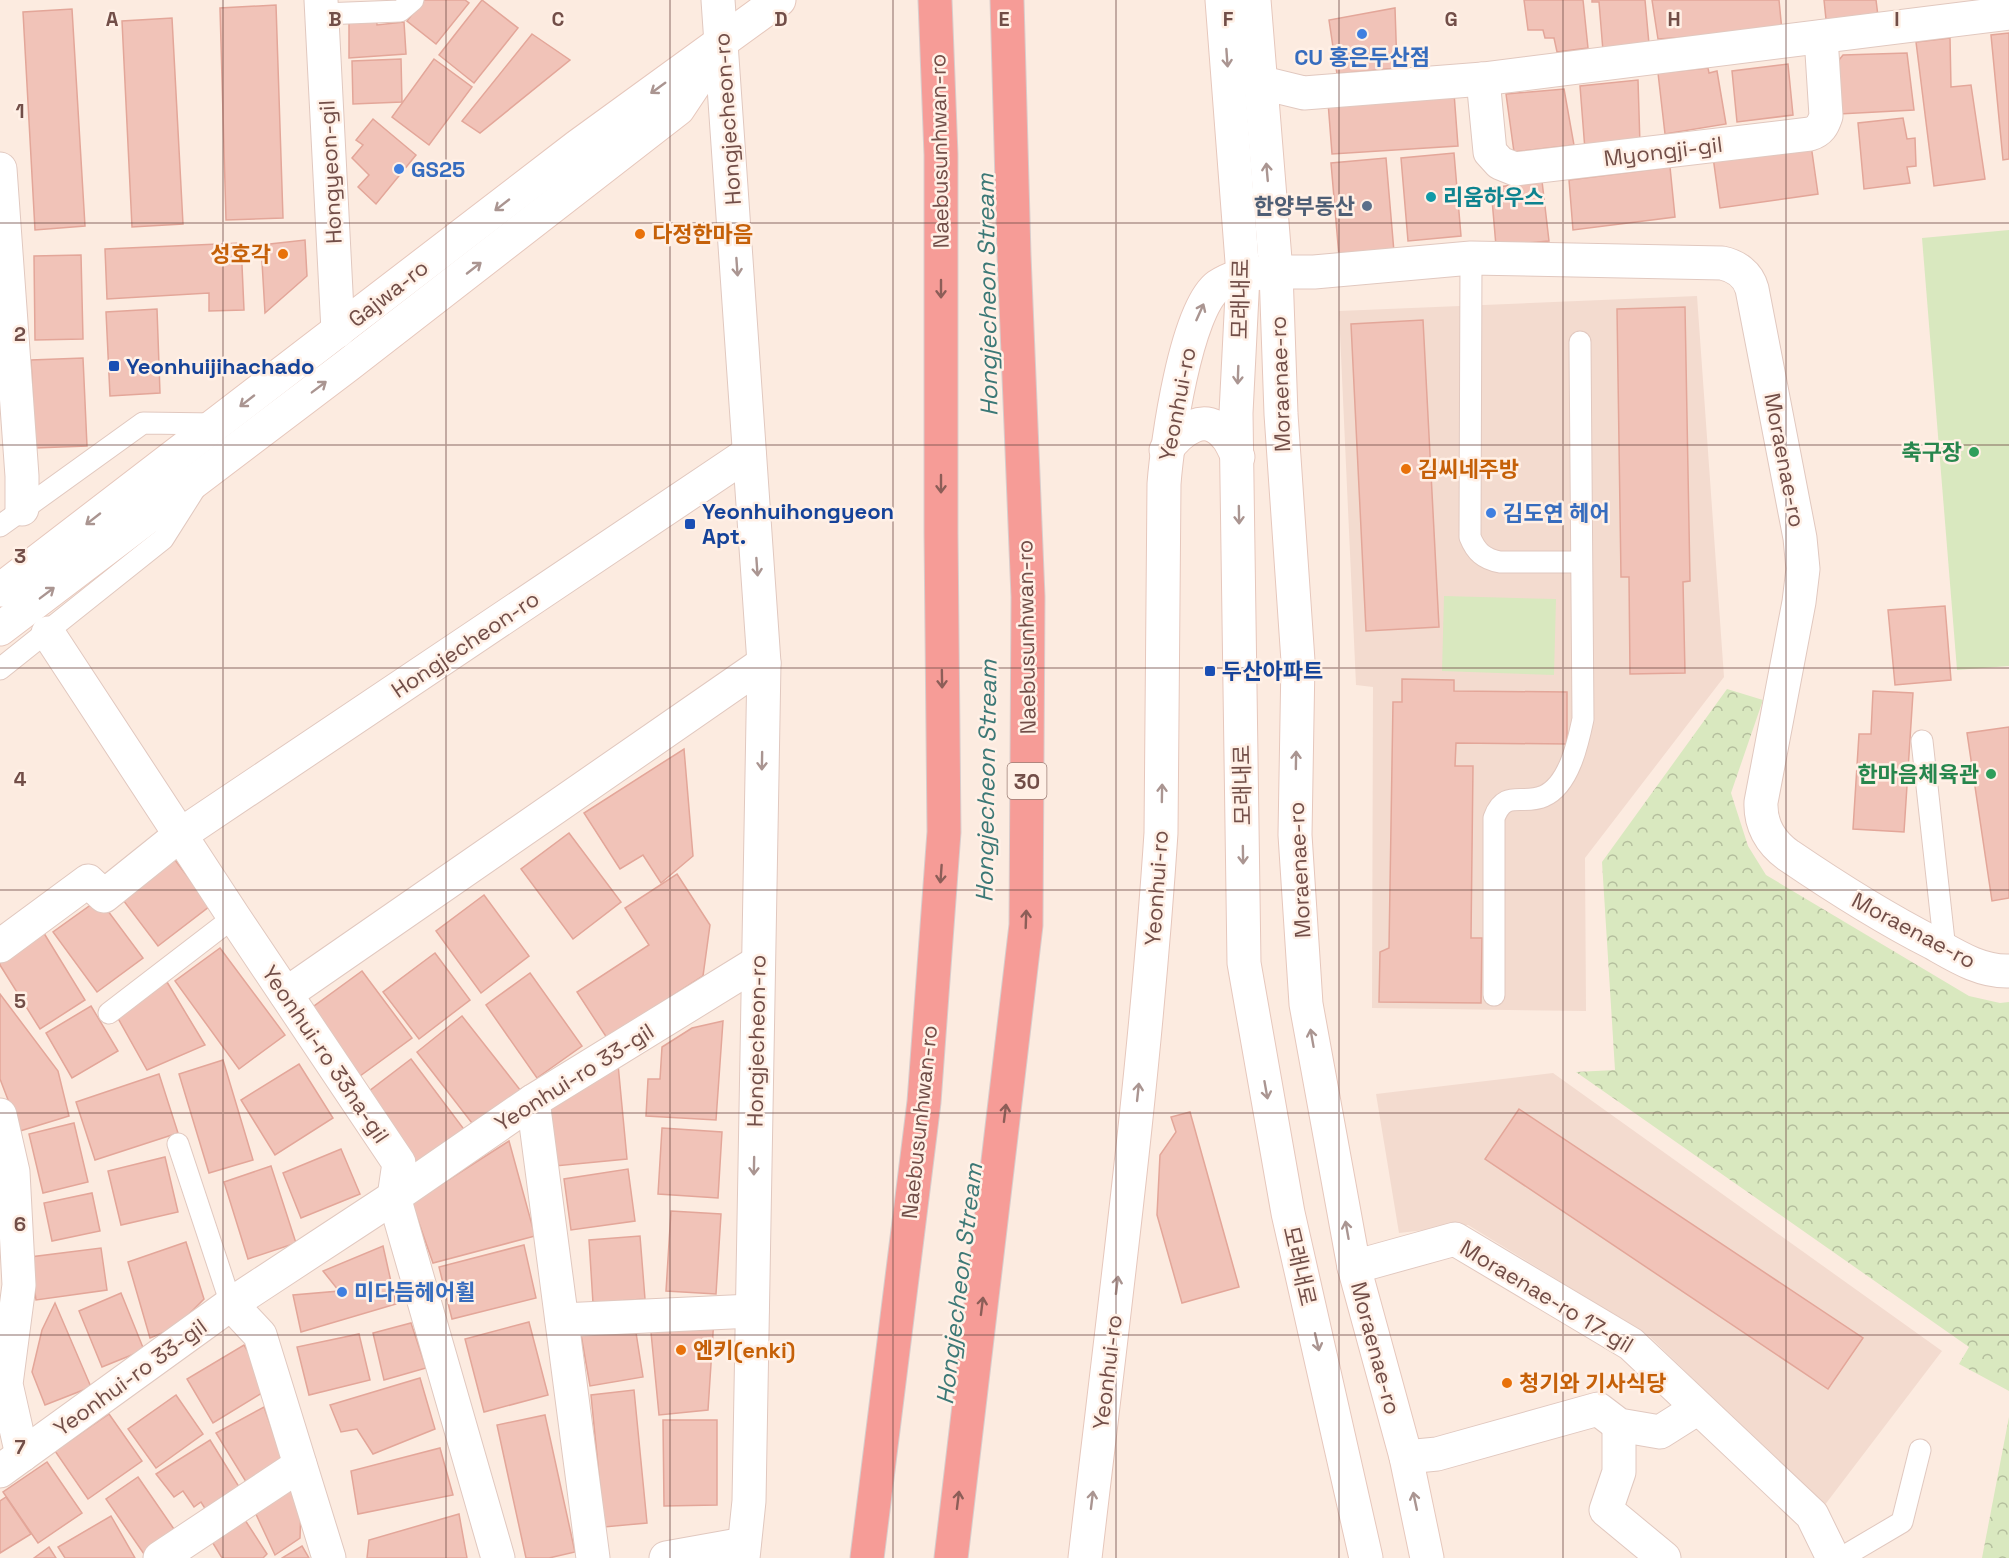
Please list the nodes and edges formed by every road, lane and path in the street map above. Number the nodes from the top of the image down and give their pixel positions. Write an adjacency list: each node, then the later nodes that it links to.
1 (413, 0): 8 (lane, Hongyeon-gil)
2 (718, 0): 12 (street, Hongjecheon-ro)
3 (779, 0): 12 (street, Gajwa-ro)
4 (935, 0): 65 (highway, Naebusunhwan-ro, one-way to 65)
5 (1007, 0): 66 (highway, Naebusunhwan-ro / 30, one-way to 5)
6 (1222, 0): 18 (street, 모래내로, one-way to 18)
7 (1254, 0): 14 (street, Moraenae-ro)
8 (321, 7): 20 (street, Hongyeon-gil)
9 (1897, 13): 10 (street); 11 (street)
10 (2009, 13)
11 (1821, 37): 13 (street); 13 (street, Myongji-gil)
12 (722, 41): 20 (street, Gajwa-ro, one-way to 20); 24 (street, Hongjecheon-ro, one-way to 24); 26 (street, one-way to 12)
13 (1483, 79): 14 (street)
14 (1259, 82): 17 (street, Moraenae-ro, one-way to 14)
15 (0, 169): 19 (street)
16 (1471, 258): 17 (street, Moraenae-ro); 28 (lane); 38 (street, Moraenae-ro)
17 (1276, 272): 18 (street, Yeonhui-ro); 48 (street, Moraenae-ro, one-way to 17)
18 (1243, 275): 23 (street, Yeonhui-ro, one-way to 18); 25 (street, 모래내로, one-way to 25)
19 (5, 309): 27 (street)
20 (338, 331): 22 (street, Gajwa-ro, one-way to 22)
21 (1580, 342): 28 (lane)
22 (216, 424): 27 (lane); 29 (street, Gajwa-ro, one-way to 29)
23 (1166, 450): 25 (street); 67 (street, Yeonhui-ro, one-way to 23)
24 (749, 453): 32 (street, Hongjecheon-ro, one-way to 32); 35 (street, Hongjecheon-ro)
25 (1238, 457): 68 (street, 모래내로, one-way to 68)
26 (206, 473): 30 (street, one-way to 26); 31 (lane)
27 (11, 518)
28 (1581, 562): 42 (lane)
29 (0, 590)
30 (0, 629)
31 (48, 633): 33 (lane); 35 (street, Yeonhui-ro 33na-gil)
32 (764, 663): 39 (street, Hongjecheon-ro, one-way to 39); 41 (street)
33 (0, 669)
34 (1922, 741): 38 (lane)
35 (180, 835): 36 (street, Yeonhui-ro 33na-gil); 37 (street)
36 (234, 917): 41 (street, Yeonhui-ro 33na-gil); 43 (lane)
37 (0, 946)
38 (1945, 950): 40 (street, Moraenae-ro)
39 (757, 963): 44 (street, Yeonhui-ro 33-gil); 50 (street, Hongjecheon-ro, one-way to 50)
40 (2009, 971)
41 (286, 994): 47 (street, Yeonhui-ro 33na-gil)
42 (1494, 995)
43 (109, 1013)
44 (533, 1101): 47 (street, Yeonhui-ro 33-gil); 51 (street)
45 (0, 1115): 52 (street)
46 (178, 1144): 49 (lane, Yeonhui-ro 33-gil)
47 (394, 1197): 49 (street, Yeonhui-ro 33-gil); 62 (street)
48 (1354, 1267): 53 (street, Moraenae-ro 17-gil); 56 (street, Moraenae-ro)
49 (231, 1304): 57 (street, Yeonhui-ro 33-gil); 58 (street)
50 (752, 1311): 51 (street); 59 (street, Hongjecheon-ro)
51 (562, 1320): 63 (street)
52 (3, 1386): 57 (street)
53 (1698, 1408): 54 (street); 71 (street, Moraenae-ro 17-gil)
54 (1619, 1425): 56 (street); 70 (street)
55 (1920, 1450): 72 (lane)
56 (1406, 1457): 69 (street, Moraenae-ro, one-way to 56)
57 (11, 1463)
58 (300, 1465): 60 (street); 61 (street)
59 (743, 1551): 64 (street, Hongjecheon-ro)
60 (160, 1558)
61 (328, 1558)
62 (498, 1558)
63 (593, 1558)
64 (666, 1558)
65 (867, 1558)
66 (951, 1558)
67 (1085, 1558)
68 (1366, 1558)
69 (1427, 1558)
70 (1664, 1558)
71 (1833, 1558)
72 (1842, 1558)

